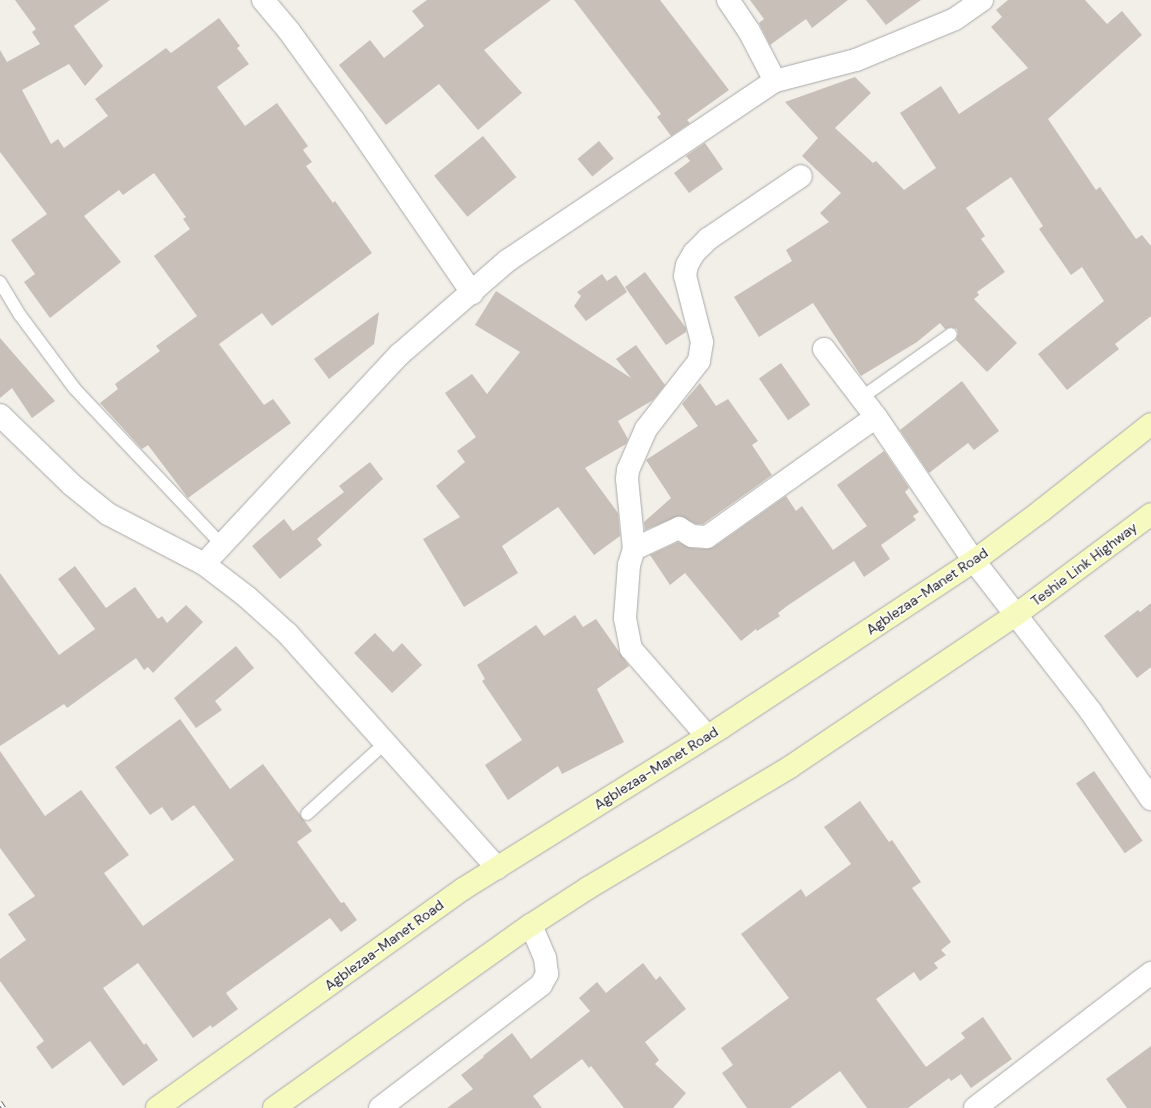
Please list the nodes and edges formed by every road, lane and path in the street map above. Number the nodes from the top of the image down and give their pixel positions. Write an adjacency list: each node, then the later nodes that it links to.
1 (264, 0): 7 (street)
2 (728, 0): 4 (street)
3 (982, 0): 4 (street)
4 (775, 81): 7 (street)
5 (801, 176): 16 (street)
6 (0, 282): 15 (lane)
7 (472, 293): 15 (street)
8 (951, 334): 10 (lane)
9 (824, 349): 10 (street)
10 (861, 398): 12 (street)
11 (0, 415): 18 (street)
12 (876, 418): 16 (street); 17 (street)
13 (1151, 424): 17 (main road, Agblezaa-Manet Road)
14 (1151, 514): 19 (main road, Teshie Link Highway)
15 (222, 545): 18 (street)
16 (634, 549): 20 (street)
17 (974, 561): 19 (street); 20 (main road, Agblezaa-Manet Road)
18 (204, 564): 21 (street)
19 (1017, 614): 22 (street); 25 (main road)
20 (707, 736): 24 (main road, Agblezaa-Manet Road)
21 (386, 742): 23 (lane); 24 (street)
22 (1151, 799)
23 (307, 814)
24 (497, 868): 27 (main road, Agblezaa-Manet Road)
25 (531, 925): 28 (main road); 29 (street)
26 (1151, 973): 30 (street)
27 (157, 1108)
28 (274, 1108)
29 (380, 1108)
30 (975, 1108)

